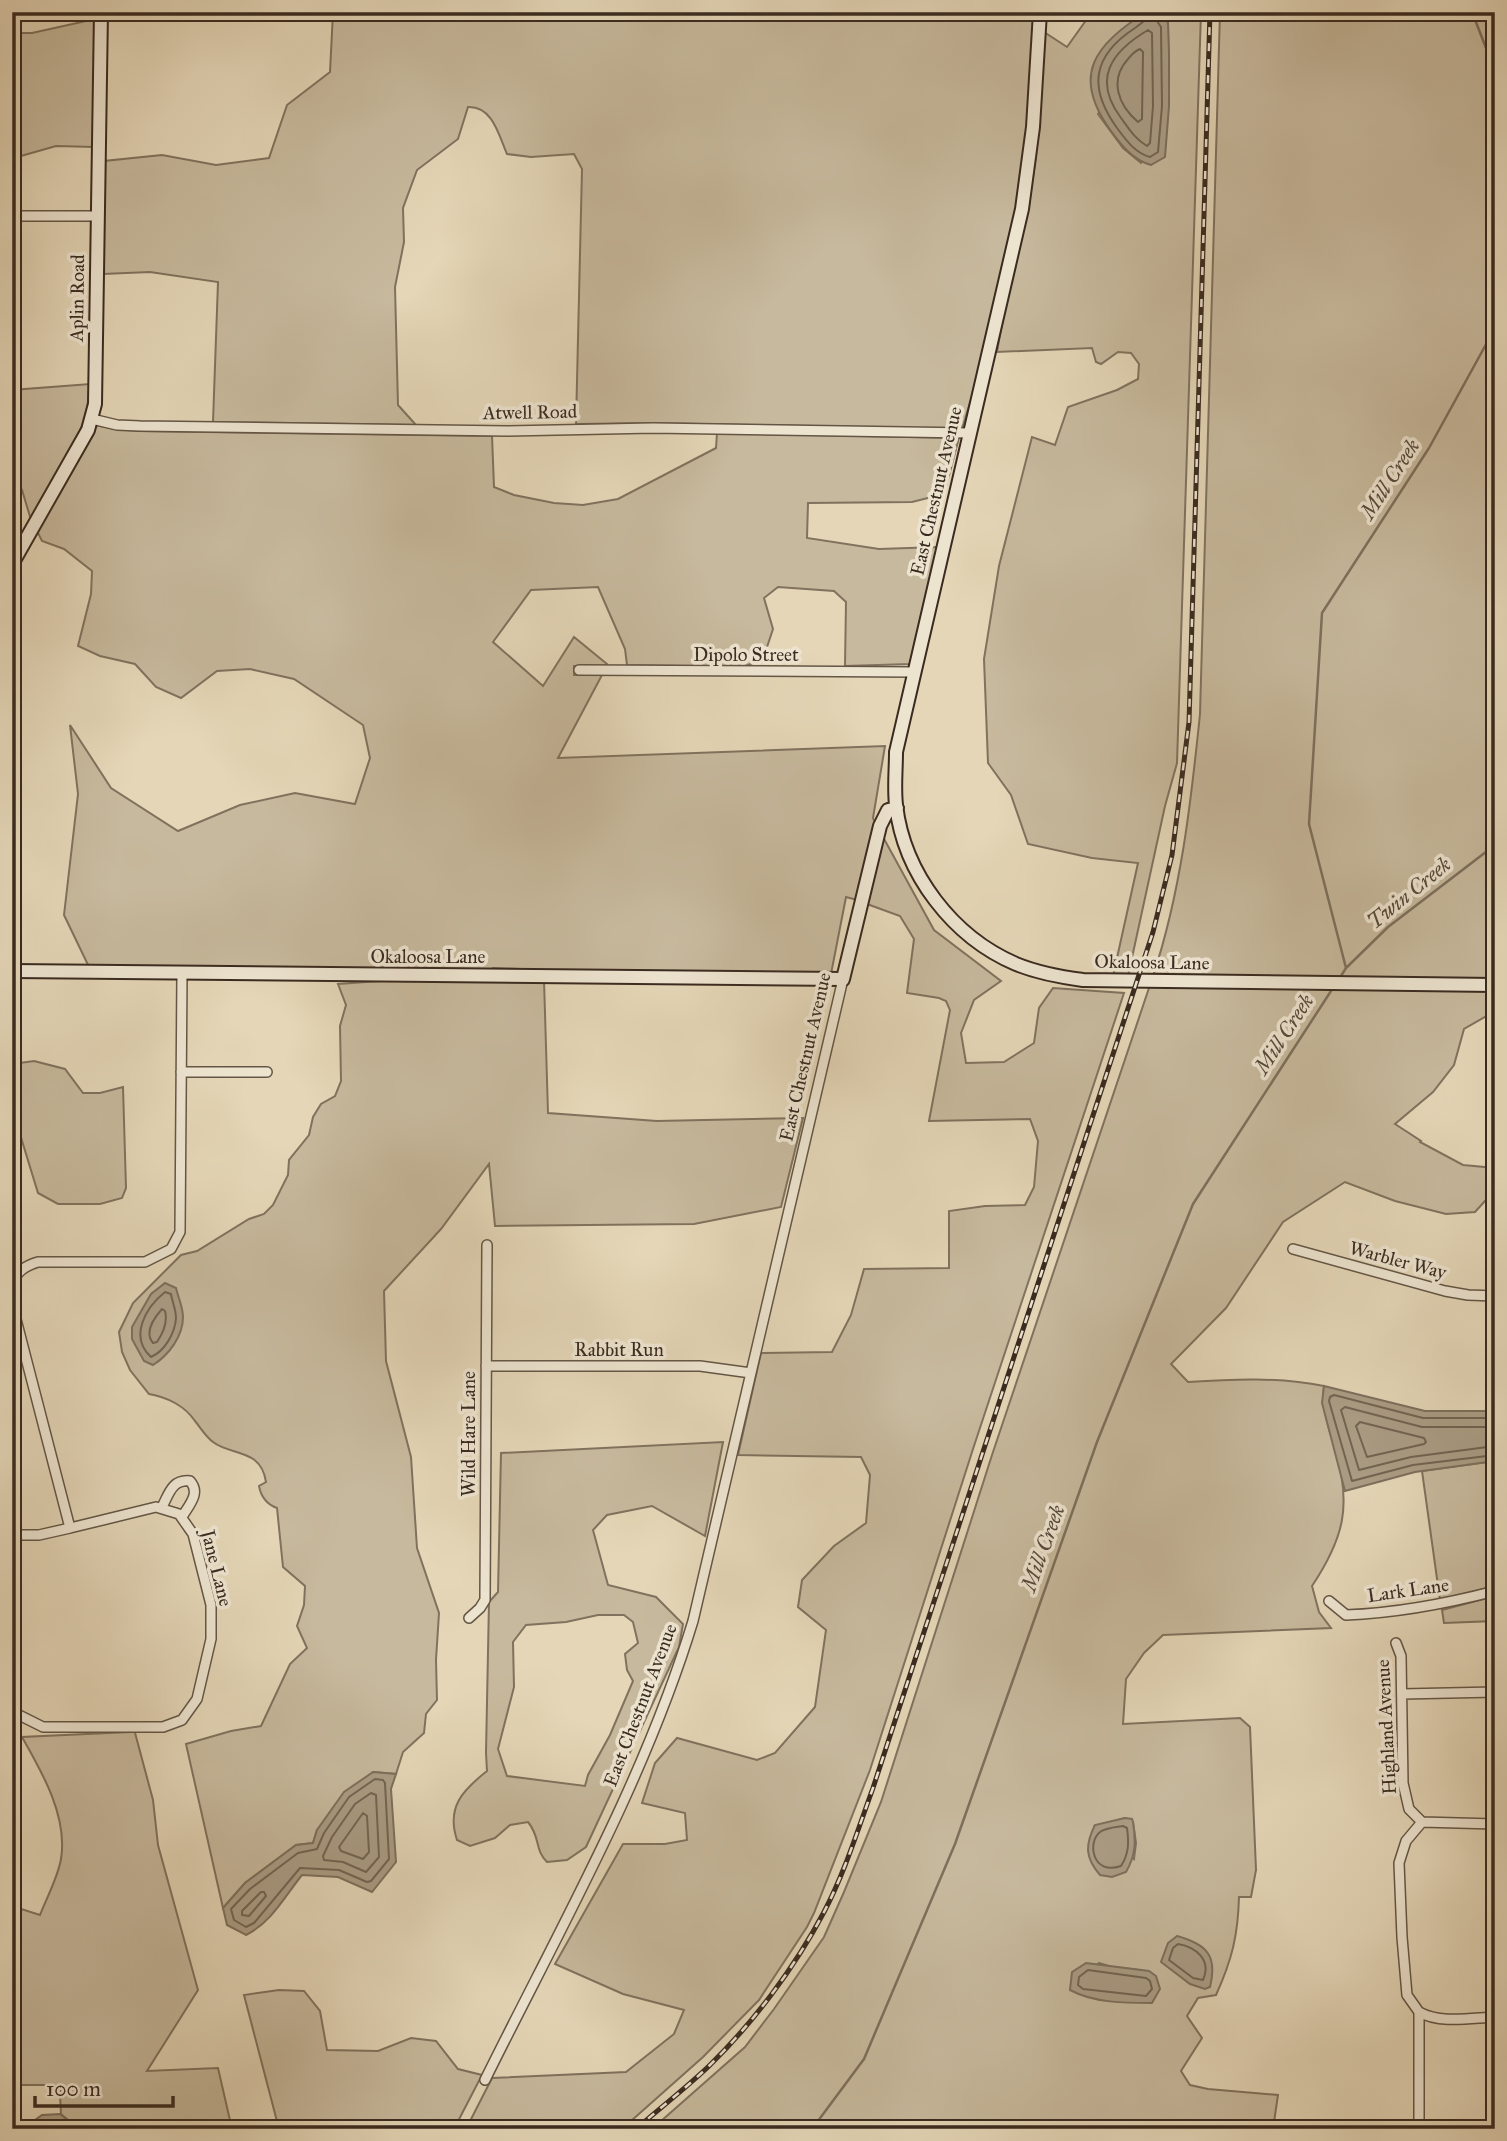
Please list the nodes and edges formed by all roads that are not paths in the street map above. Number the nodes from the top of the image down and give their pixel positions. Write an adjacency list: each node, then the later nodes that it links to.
1 (101, 12): 4 (street, Aplin Road)
2 (1040, 12): 6 (street, East Chestnut Avenue)
3 (12, 216): 4 (street)
4 (98, 216): 5 (street, Aplin Road)
5 (92, 419): 6 (street, Atwell Road); 7 (street, Aplin Road)
6 (970, 433): 9 (street, East Chestnut Avenue)
7 (12, 564)
8 (579, 670): 9 (street, Dipolo Street)
9 (914, 672): 10 (street, East Chestnut Avenue)
10 (897, 808): 13 (street, East Chestnut Avenue); 14 (street, Okaloosa Lane)
11 (12, 971): 12 (street, Okaloosa Lane)
12 (182, 973): 13 (street, Okaloosa Lane); 15 (street)
13 (843, 979): 23 (street, East Chestnut Avenue)
14 (1495, 985)
15 (181, 1072): 16 (street); 19 (street)
16 (267, 1072)
17 (487, 1245): 22 (street, Wild Hare Lane)
18 (1293, 1249): 20 (street, Warbler Way)
19 (12, 1284)
20 (1495, 1296)
21 (12, 1304): 26 (street)
22 (486, 1366): 23 (street, Rabbit Run); 30 (street, Wild Hare Lane)
23 (751, 1373): 39 (street, East Chestnut Avenue)
24 (162, 1507): 25 (street, Jane Lane); 25 (street); 26 (street)
25 (182, 1517): 34 (street, Jane Lane)
26 (70, 1528): 27 (street)
27 (15, 1535)
28 (1495, 1591): 29 (street, Lark Lane)
29 (1329, 1601)
30 (469, 1618)
31 (1396, 1643): 33 (street, Highland Avenue)
32 (1495, 1692): 33 (street)
33 (1402, 1694): 35 (street, Highland Avenue)
34 (19, 1715)
35 (1422, 1822): 36 (street); 37 (street)
36 (1495, 1824)
37 (1419, 2012): 38 (street); 40 (street)
38 (1495, 2017)
39 (485, 2080)
40 (1419, 2129)

